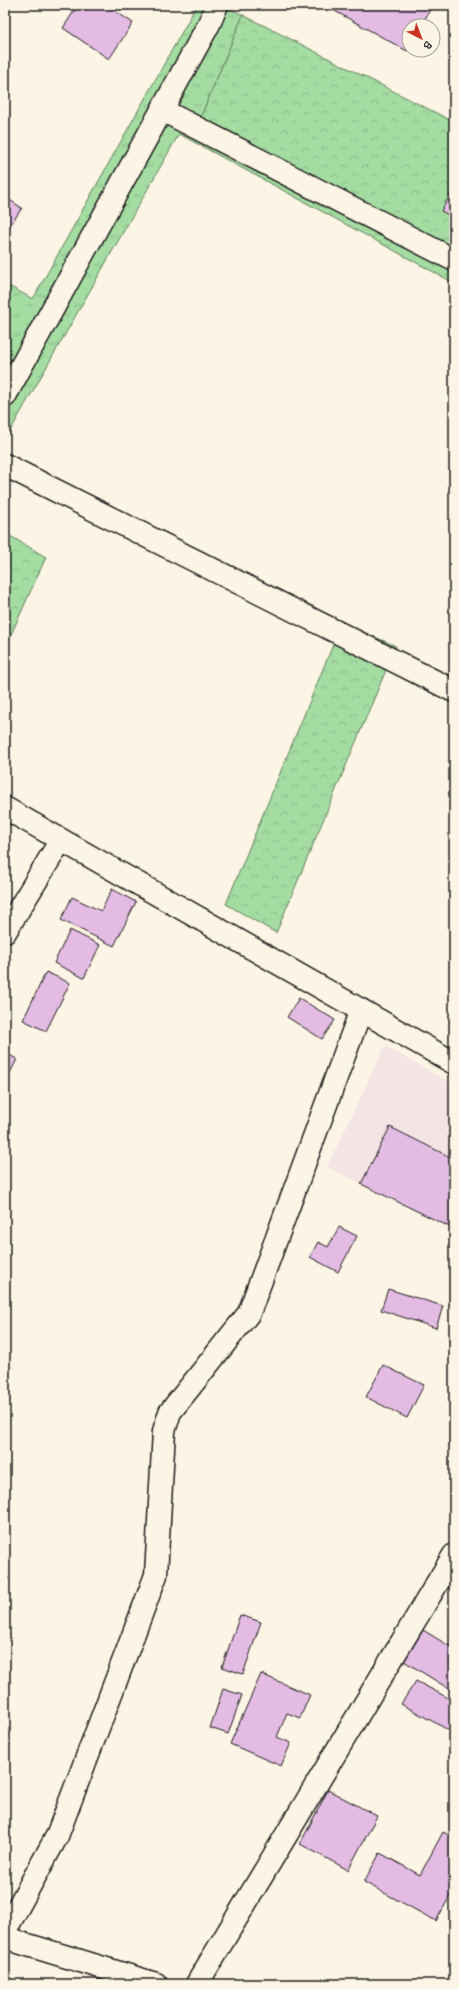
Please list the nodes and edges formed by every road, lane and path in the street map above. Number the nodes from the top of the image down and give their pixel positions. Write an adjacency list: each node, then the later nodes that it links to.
1 (217, 5): 2 (street)
2 (162, 110): 3 (street); 4 (street)
3 (454, 260)
4 (5, 396)
5 (5, 465): 6 (street)
6 (454, 691)
7 (5, 808): 8 (street)
8 (61, 840): 9 (street); 10 (street)
9 (5, 932)
10 (361, 1010): 11 (street); 13 (street)
11 (454, 1063)
12 (454, 1555): 15 (street)
13 (5, 1932): 14 (street)
14 (156, 1984)
15 (197, 1984)

